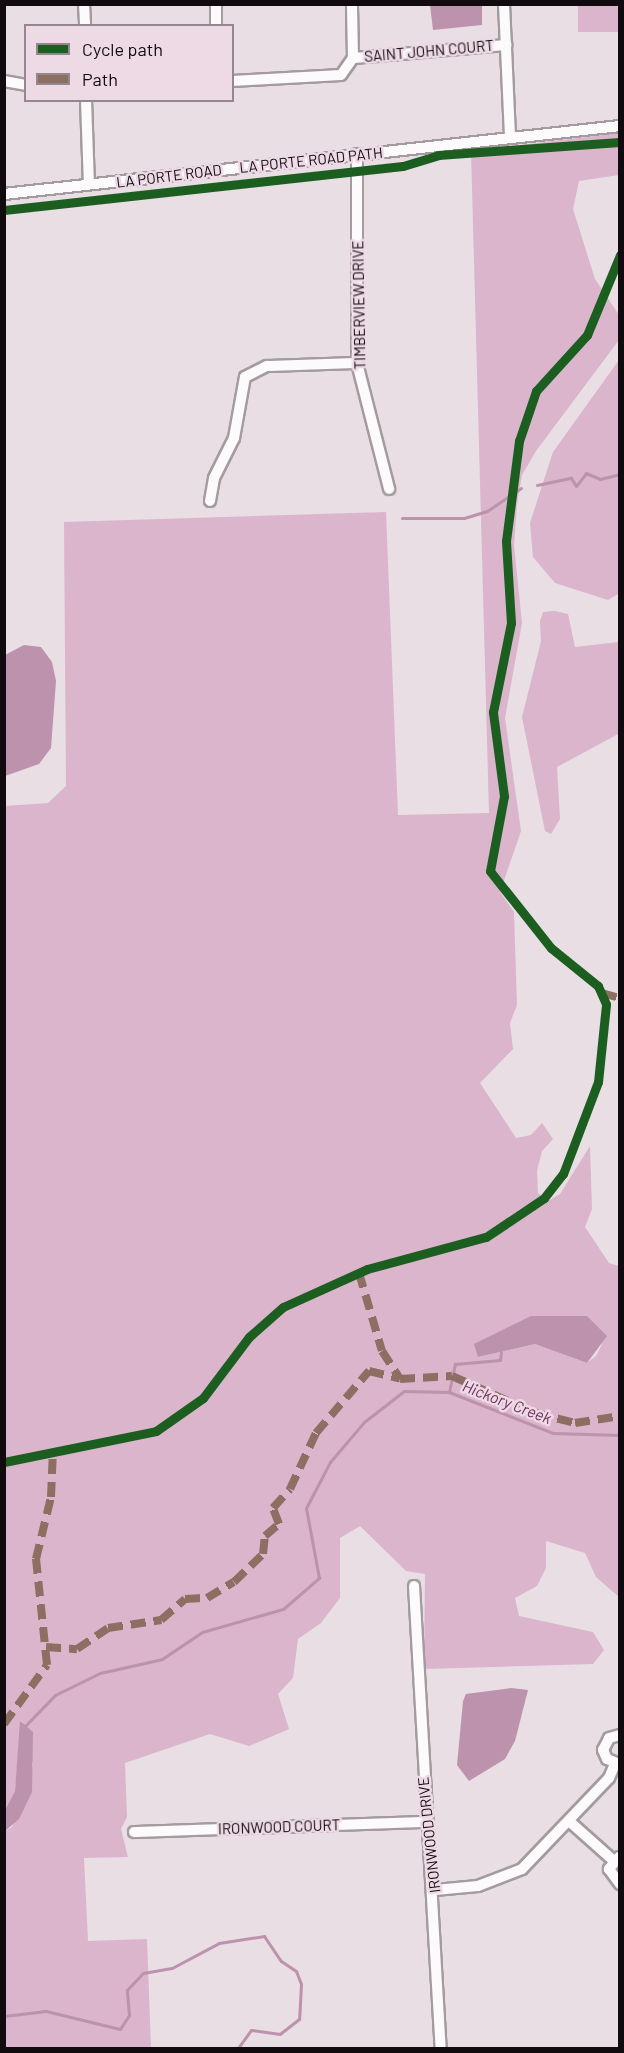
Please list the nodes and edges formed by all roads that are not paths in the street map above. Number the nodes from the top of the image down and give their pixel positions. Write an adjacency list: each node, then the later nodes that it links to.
1 (84, 4): 5 (street)
2 (216, 4): 6 (street)
3 (352, 4): 8 (street)
4 (504, 4): 7 (street)
5 (85, 24)
6 (216, 24)
7 (506, 45): 8 (street, SAINT JOHN COURT); 14 (street)
8 (353, 58): 10 (street)
9 (4, 81): 11 (street)
10 (234, 81)
11 (24, 85)
12 (86, 102): 16 (street)
13 (620, 126): 14 (street, LA PORTE ROAD)
14 (510, 136): 15 (street, LA PORTE ROAD)
15 (357, 154): 16 (street, LA PORTE ROAD); 18 (street, TIMBERVIEW DRIVE)
16 (89, 184): 17 (street, LA PORTE ROAD)
17 (4, 194)
18 (357, 363): 19 (street, TIMBERVIEW DRIVE); 20 (street)
19 (389, 489)
20 (210, 501)
21 (414, 1586): 25 (street, IRONWOOD DRIVE)
22 (620, 1735): 23 (street)
23 (617, 1764): 24 (street)
24 (569, 1821): 27 (street); 29 (street)
25 (424, 1822): 26 (street, IRONWOOD COURT); 29 (street, IRONWOOD DRIVE)
26 (134, 1832)
27 (616, 1858): 28 (street)
28 (620, 1884)
29 (435, 1890): 30 (street, IRONWOOD DRIVE)
30 (441, 2049)

